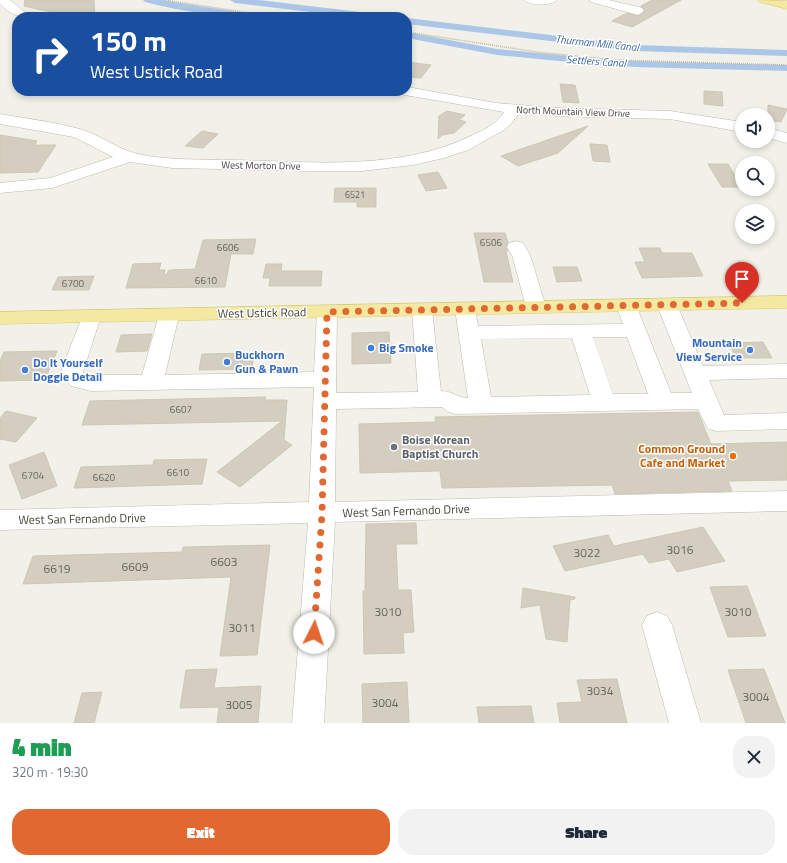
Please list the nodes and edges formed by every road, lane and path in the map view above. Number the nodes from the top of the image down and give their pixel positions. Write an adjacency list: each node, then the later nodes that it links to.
1 (3, 0): 6 (street)
2 (164, 0): 8 (path)
3 (595, 0): 7 (street)
4 (764, 0): 5 (main road)
5 (787, 6)
6 (6, 10)
7 (638, 11)
8 (243, 12)
9 (412, 33): 10 (path)
10 (787, 65)
11 (412, 92): 12 (street, North Mountain View Drive)
12 (513, 109): 14 (street, North Mountain View Drive); 17 (street, West Morton Drive)
13 (0, 119): 17 (street, West Morton Drive)
14 (735, 126)
15 (775, 135): 16 (street)
16 (787, 138)
17 (130, 157): 18 (street)
18 (0, 188)
19 (516, 247): 23 (street)
20 (787, 302): 22 (main road, West Ustick Road)
21 (626, 305): 22 (main road, West Ustick Road); 23 (main road, West Ustick Road); 30 (street)
22 (667, 305): 34 (street)
23 (536, 308): 24 (main road, West Ustick Road)
24 (465, 309): 25 (main road, West Ustick Road); 32 (street)
25 (422, 310): 26 (main road, West Ustick Road); 37 (street)
26 (327, 312): 27 (main road, West Ustick Road); 36 (street)
27 (169, 315): 28 (main road, West Ustick Road); 35 (street)
28 (91, 316): 29 (main road, West Ustick Road); 35 (street)
29 (0, 318)
30 (635, 330): 31 (street); 39 (street)
31 (580, 331): 32 (street); 40 (street)
32 (470, 333): 41 (street)
33 (787, 371): 34 (street)
34 (695, 373): 38 (street)
35 (152, 382): 36 (street)
36 (325, 390): 37 (street); 44 (street)
37 (430, 399): 41 (street)
38 (707, 401): 39 (street); 42 (street)
39 (662, 402): 40 (street)
40 (604, 403): 41 (street)
41 (481, 405)
42 (787, 421)
43 (787, 501): 44 (street, West San Fernando Drive)
44 (322, 514): 45 (street, West San Fernando Drive); 47 (street)
45 (0, 520)
46 (657, 625): 48 (street)
47 (308, 723)
48 (685, 723)

